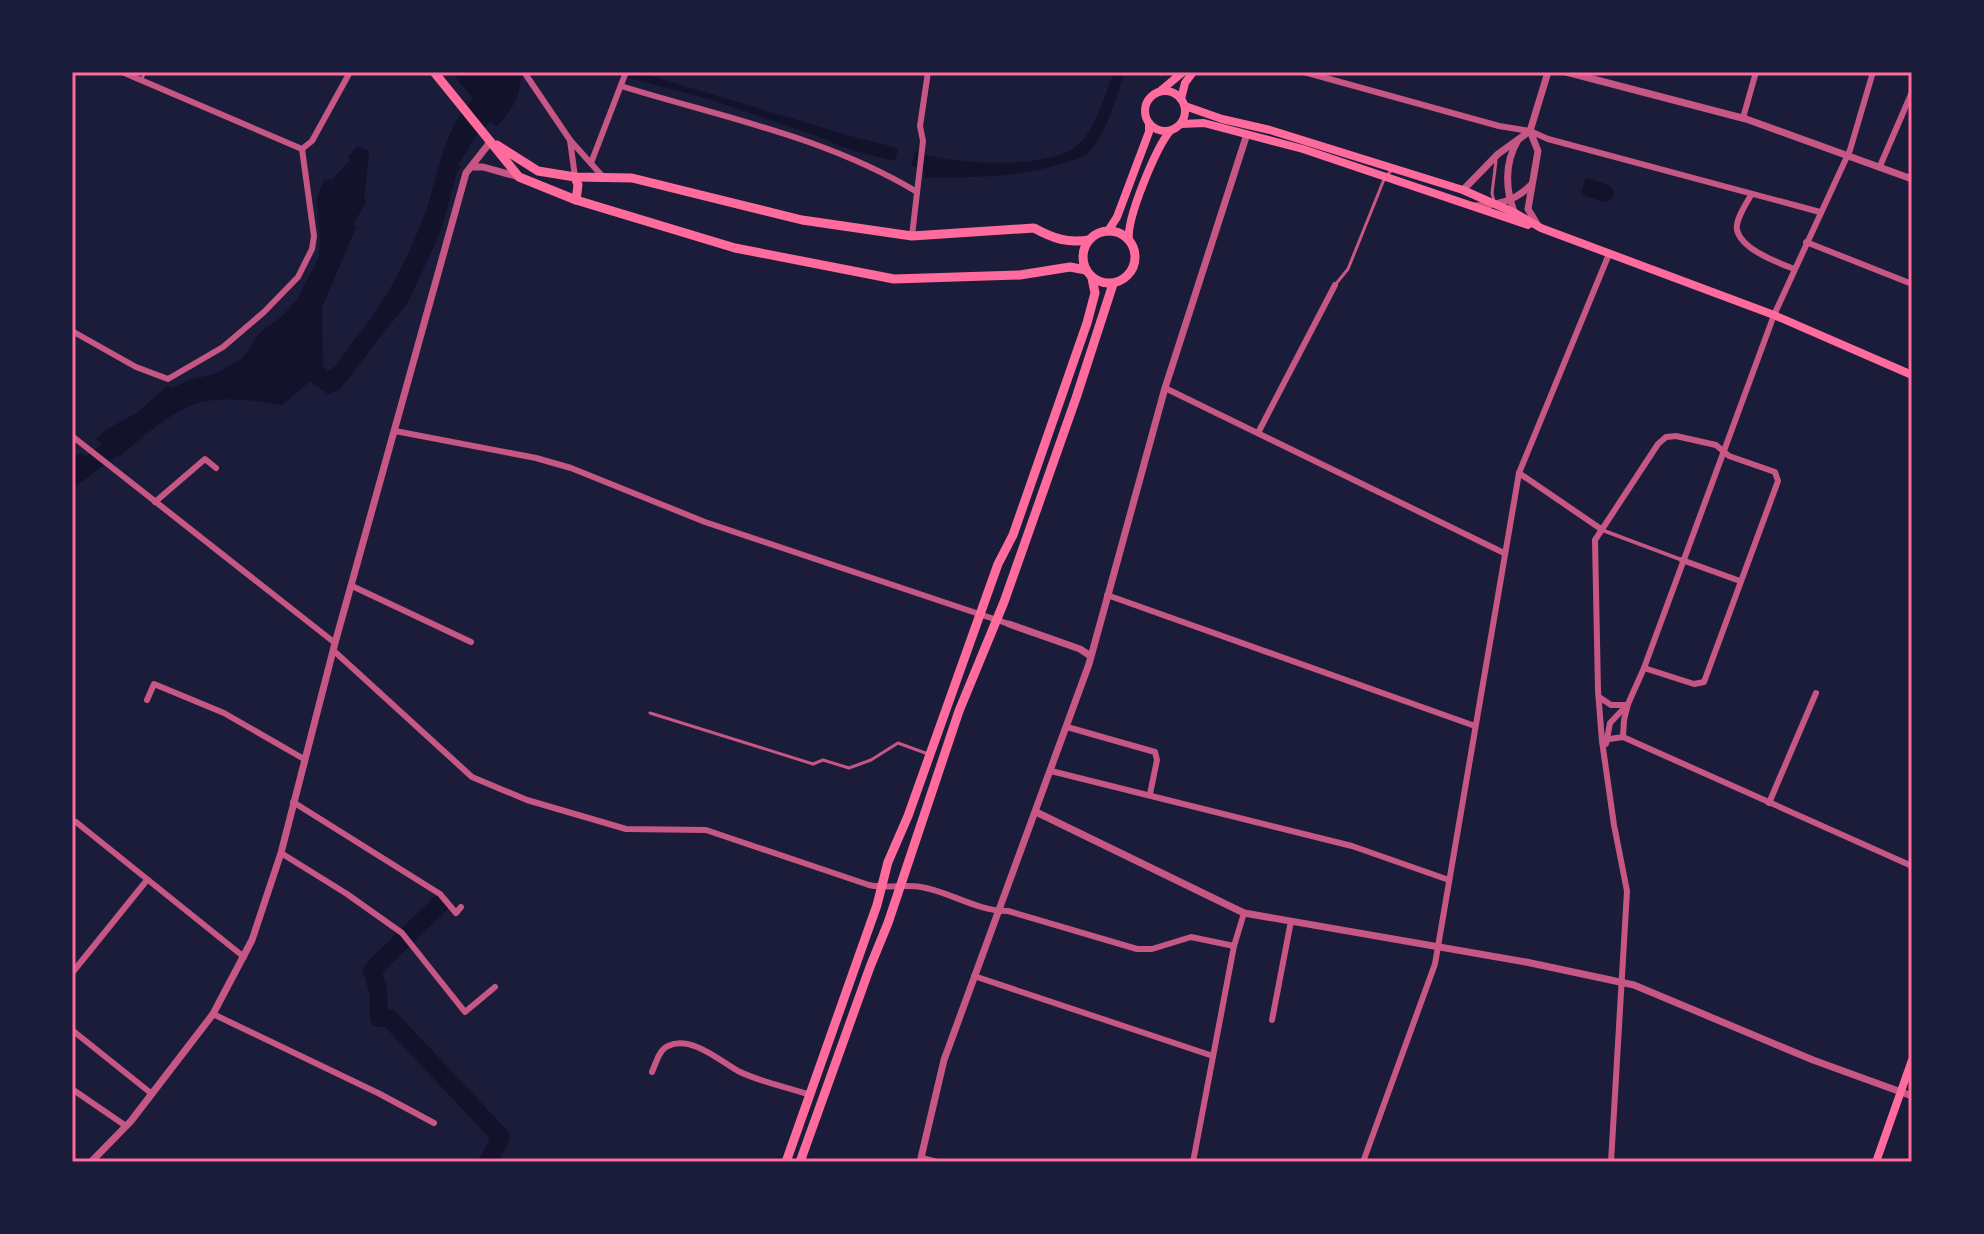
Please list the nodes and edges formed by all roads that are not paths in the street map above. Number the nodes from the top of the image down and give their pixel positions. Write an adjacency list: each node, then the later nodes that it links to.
1 (122, 72): 15 (street)
2 (145, 72): 15 (lane)
3 (350, 72): 29 (street)
4 (434, 72): 28 (main road)
5 (928, 72): 43 (street)
6 (1183, 72): 17 (main road)
7 (1193, 72): 19 (main road)
8 (1304, 72): 24 (street)
9 (1548, 72): 24 (street)
10 (1566, 72): 20 (street)
11 (1756, 72): 20 (street)
12 (1873, 72): 31 (street)
13 (525, 75): 27 (street)
14 (625, 75): 16 (street)
15 (141, 81): 29 (street)
16 (621, 86): 32 (street); 43 (street)
17 (1159, 92): 19 (main road); 21 (main road)
18 (1912, 92): 33 (street)
19 (1183, 102): 22 (main road); 35 (main road)
20 (1743, 118): 31 (street)
21 (1149, 123): 23 (main road); 53 (main road)
22 (1181, 124): 23 (main road); 25 (main road)
23 (1170, 131): 56 (main road)
24 (1530, 131): 26 (street); 41 (street); 44 (street)
25 (1247, 134): 38 (main road); 67 (street)
26 (1520, 138): 30 (street); 46 (street)
27 (570, 140): 32 (street); 37 (street)
28 (491, 141): 34 (street); 36 (main road); 37 (main road)
29 (302, 149): 65 (street)
30 (1498, 154): 42 (street); 48 (lane)
31 (1847, 154): 33 (street); 50 (street)
32 (591, 163): 39 (street)
33 (1880, 166): 40 (street)
34 (471, 167): 36 (street); 68 (street)
35 (1393, 169): 38 (lane); 42 (main road)
36 (519, 177): 45 (main road)
37 (575, 177): 39 (main road); 45 (main road)
38 (1385, 177): 47 (main road); 63 (lane)
39 (604, 178): 54 (main road)
40 (1912, 179)
41 (1532, 185): 46 (street); 52 (street)
42 (1463, 190): 47 (lane); 48 (main road)
43 (917, 192): 54 (street)
44 (1751, 195): 50 (street); 59 (street)
45 (576, 200): 60 (main road)
46 (1510, 201): 48 (street); 51 (street)
47 (1460, 204): 49 (main road)
48 (1497, 205): 49 (street); 51 (main road)
49 (1472, 206): 51 (main road)
50 (1820, 212): 57 (street)
51 (1512, 216): 52 (main road); 52 (main road)
52 (1541, 228): 58 (main road)
53 (1108, 231): 55 (main road); 56 (main road)
54 (912, 236): 55 (main road)
55 (1089, 240): 60 (main road)
56 (1129, 240): 61 (main road)
57 (1806, 242): 59 (street); 62 (street)
58 (1609, 254): 64 (main road); 73 (street)
59 (1794, 269): 64 (street)
60 (1089, 274): 61 (main road); 81 (main road)
61 (1113, 284): 82 (main road)
62 (1912, 284)
63 (1335, 285): 69 (street)
64 (1774, 315): 66 (main road); 71 (street)
65 (72, 331)
66 (1912, 375)
67 (1165, 388): 69 (street); 80 (street)
68 (395, 431): 79 (street); 81 (street)
69 (1259, 431): 76 (street)
70 (72, 436): 74 (street)
71 (1723, 450): 75 (street); 77 (street); 78 (street)
72 (216, 468): 74 (street)
73 (1519, 473): 75 (street); 76 (street)
74 (155, 502): 85 (street)
75 (1601, 529): 77 (street); 89 (street)
76 (1504, 553): 93 (street)
77 (1682, 560): 78 (street); 87 (street)
78 (1740, 581): 87 (street)
79 (352, 586): 84 (street); 85 (street)
80 (1107, 595): 86 (street); 93 (street)
81 (980, 613): 82 (street); 97 (main road)
82 (997, 620): 83 (street); 109 (main road)
83 (1009, 624): 86 (street)
84 (471, 642)
85 (334, 647): 98 (street); 110 (street)
86 (1089, 655): 94 (street)
87 (1644, 668): 91 (street)
88 (1816, 693): 102 (street)
89 (1599, 697): 91 (street); 96 (street)
90 (147, 700): 98 (street)
91 (1628, 704): 95 (street); 96 (street)
92 (650, 713): 97 (lane)
93 (1475, 726): 108 (street)
94 (1067, 727): 99 (street); 100 (street)
95 (1623, 737): 96 (street); 102 (street)
96 (1605, 742): 120 (street)
97 (930, 755): 110 (main road)
98 (304, 759): 101 (street)
99 (1051, 771): 100 (street); 103 (street)
100 (1150, 794): 108 (street)
101 (293, 802): 105 (street); 111 (street)
102 (1769, 803): 106 (street)
103 (1036, 812): 112 (street); 113 (street)
104 (76, 822): 107 (street)
105 (281, 853): 117 (street); 121 (street)
106 (1912, 866)
107 (147, 880): 117 (street); 118 (street)
108 (1449, 880): 116 (street)
109 (900, 887): 110 (street); 112 (street); 138 (main road)
110 (881, 888): 131 (main road)
111 (461, 907)
112 (998, 911): 115 (street); 119 (street)
113 (1244, 913): 114 (street); 115 (street)
114 (1291, 921): 116 (street); 123 (street)
115 (1234, 946): 125 (street)
116 (1437, 946): 120 (street); 141 (street)
117 (244, 957): 122 (street)
118 (72, 973)
119 (974, 976): 125 (street); 135 (street)
120 (1621, 982): 129 (street); 142 (street)
121 (495, 987)
122 (213, 1014): 130 (street); 133 (street)
123 (1272, 1020)
124 (72, 1030): 130 (street)
125 (1213, 1056): 140 (street)
126 (1912, 1060): 129 (main road)
127 (652, 1072): 131 (street)
128 (72, 1089): 134 (street)
129 (1900, 1092): 132 (street); 143 (main road)
130 (152, 1094): 134 (street)
131 (810, 1095): 137 (main road)
132 (1912, 1096)
133 (434, 1123)
134 (126, 1126): 136 (street)
135 (921, 1160): 139 (street)
136 (91, 1162)
137 (786, 1162)
138 (800, 1162)
139 (937, 1162)
140 (1193, 1162)
141 (1363, 1162)
142 (1611, 1162)
143 (1876, 1162)

